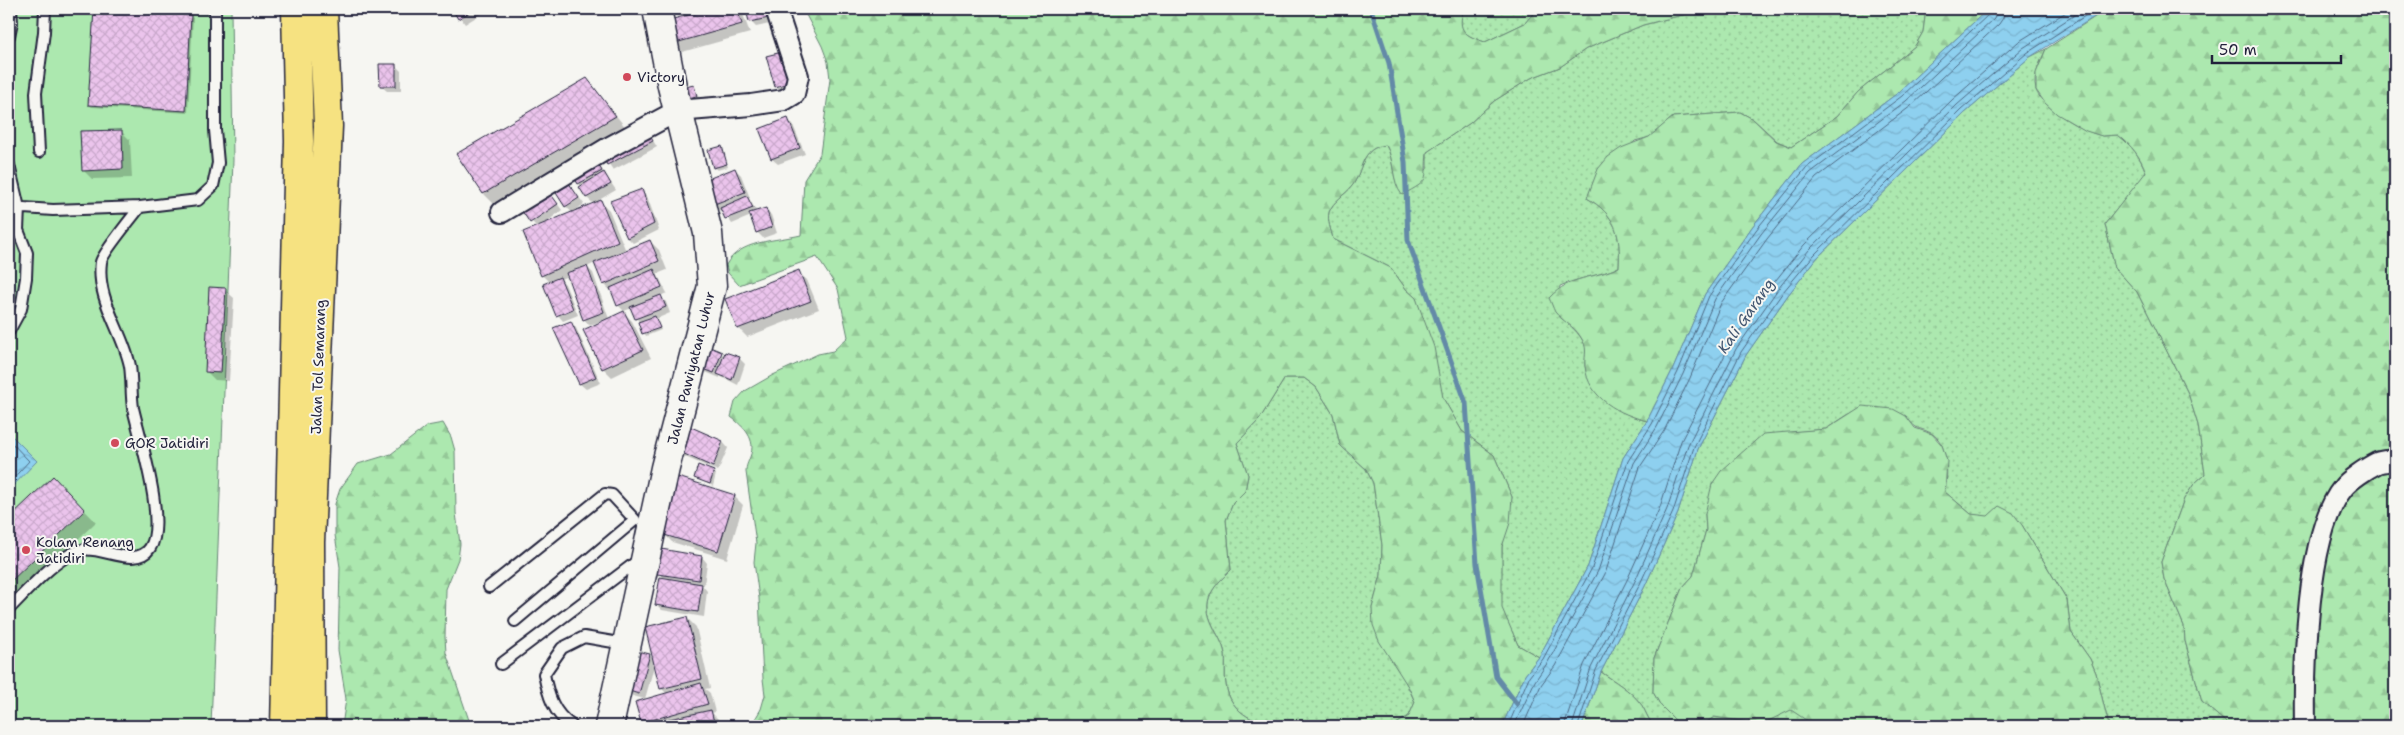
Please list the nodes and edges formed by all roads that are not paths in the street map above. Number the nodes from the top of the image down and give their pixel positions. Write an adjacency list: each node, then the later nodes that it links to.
1 (11, 9): 8 (lane)
2 (45, 9): 10 (lane)
3 (215, 9): 12 (lane)
4 (296, 9): 24 (highway, Jalan Tol Semarang)
5 (323, 9): 25 (highway, Jalan Tol Semarang)
6 (657, 9): 9 (main road, Jalan Pawiyatan Luhur)
7 (776, 9): 9 (street)
8 (9, 36)
9 (677, 111): 14 (street); 17 (main road, Jalan Pawiyatan Luhur)
10 (39, 152)
11 (9, 165): 13 (lane)
12 (140, 207): 13 (lane); 20 (lane)
13 (14, 208): 15 (lane)
14 (502, 212)
15 (9, 331)
16 (2395, 460): 28 (street)
17 (644, 522): 18 (main road, Jalan Pawiyatan Luhur); 19 (lane); 21 (lane)
18 (647, 554): 22 (main road, Jalan Pawiyatan Luhur); 23 (lane)
19 (489, 587)
20 (9, 608)
21 (515, 622)
22 (628, 644): 26 (lane); 27 (main road, Jalan Pawiyatan Luhur)
23 (501, 664)
24 (285, 726)
25 (311, 726)
26 (572, 726)
27 (609, 726)
28 (2305, 726)

